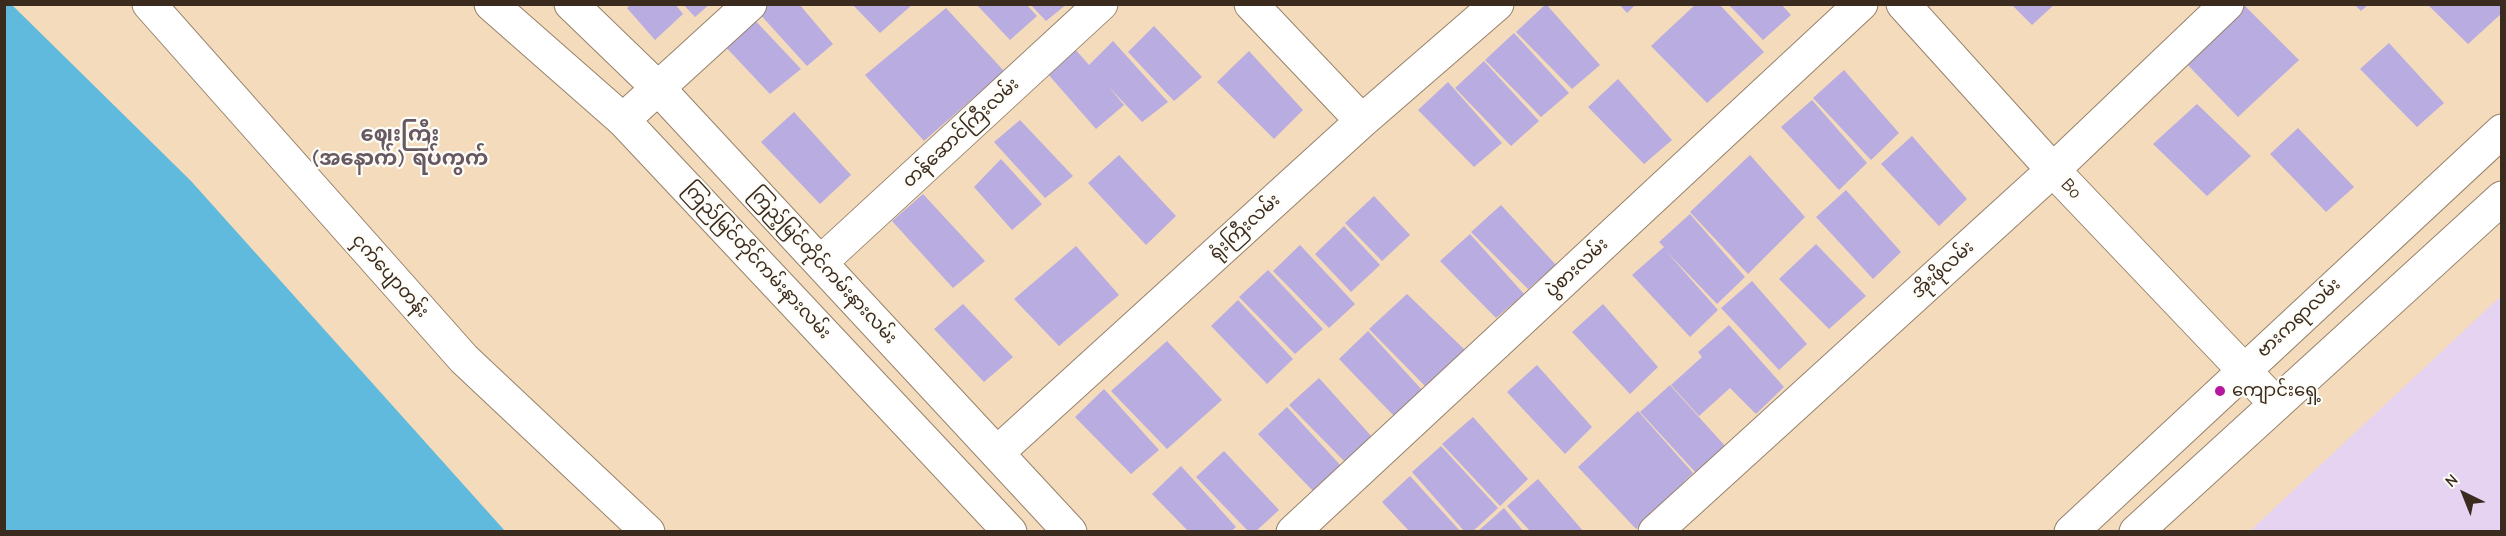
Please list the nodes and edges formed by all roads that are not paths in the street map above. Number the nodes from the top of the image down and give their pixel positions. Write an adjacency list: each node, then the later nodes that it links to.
1 (149, 4): 21 (street, ငှက်ပျောတန်း)
2 (491, 4): 12 (street, ကြည်မြင်တိုင်ကမ်းနားလမ်း)
3 (571, 4): 11 (street, ကြည့်မြင်တိုင်ကမ်းနားလမ်း)
4 (750, 4): 11 (street)
5 (1101, 4): 17 (street, တန်ဆောင်ကြီးလမ်း)
6 (1251, 4): 13 (street)
7 (1497, 4): 13 (street, ရုံးကြီးလမ်း)
8 (1861, 4): 24 (street, ပွဲစားလမ်း)
9 (1903, 4): 15 (street, Bo)
10 (2227, 4): 15 (street, အိုးဖိုလမ်း)
11 (658, 88): 12 (street); 17 (street, ကြည့်မြင်တိုင်ကမ်းနားလမ်း)
12 (624, 120): 22 (street, ကြည်မြင်တိုင်ကမ်းနားလမ်း)
13 (1362, 121): 20 (street, ရုံးကြီးလမ်း)
14 (2502, 131): 18 (street, ဗားကရာလမ်း)
15 (2054, 170): 18 (street, Bo); 25 (street, အိုးဖိုလမ်း)
16 (2502, 198): 19 (street)
17 (821, 262): 20 (street, ကြည့်မြင်တိုင်ကမ်းနားလမ်း)
18 (2243, 369): 19 (street, Bo); 26 (street, ဗားကရာလမ်း)
19 (2276, 404): 27 (street)
20 (997, 453): 23 (street, ကြည့်မြင်တိုင်ကမ်းနားလမ်း)
21 (648, 531)
22 (1010, 531)
23 (1070, 531)
24 (1293, 531)
25 (1655, 531)
26 (2071, 531)
27 (2136, 531)

